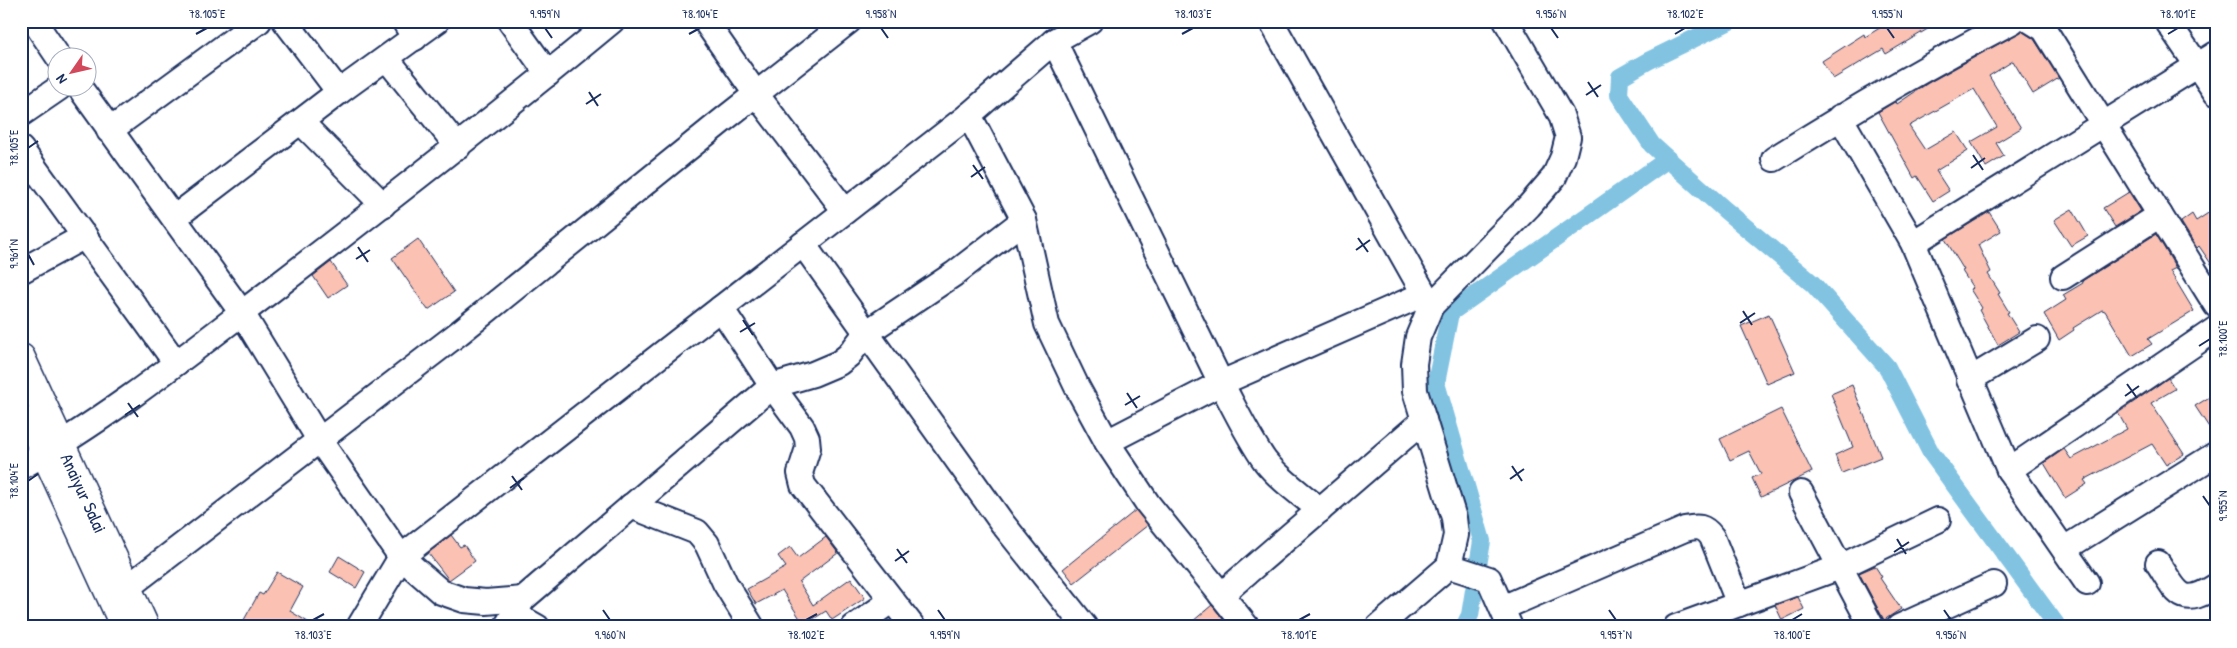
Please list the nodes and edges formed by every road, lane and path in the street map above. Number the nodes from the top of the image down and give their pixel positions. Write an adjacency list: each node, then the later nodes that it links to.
1 (34, 21): 17 (street)
2 (259, 21): 31 (street)
3 (285, 21): 21 (street)
4 (437, 21): 15 (street)
5 (510, 21): 20 (street)
6 (612, 21): 20 (street)
7 (704, 21): 23 (street)
8 (849, 21): 23 (street)
9 (1090, 21): 16 (street)
10 (1271, 21): 45 (street)
11 (1506, 21): 45 (street)
12 (2013, 21): 28 (street)
13 (2032, 21): 30 (street)
14 (2167, 21): 19 (street)
15 (410, 30): 18 (street)
16 (1054, 42): 27 (street); 55 (street)
17 (52, 48)
18 (386, 58): 21 (street); 32 (street)
19 (2207, 60): 22 (street); 30 (street)
20 (548, 74): 32 (street)
21 (339, 92): 29 (street)
22 (2216, 93)
23 (756, 94): 36 (street); 59 (street)
24 (48, 96): 26 (street)
25 (87, 98): 31 (street)
26 (21, 114)
27 (969, 115): 36 (street); 39 (street)
28 (1840, 117): 34 (street); 41 (street)
29 (301, 122): 35 (street); 38 (street)
30 (2104, 124): 37 (street); 41 (street)
31 (109, 131): 38 (street)
32 (458, 147): 35 (street)
33 (21, 149): 40 (street)
34 (1774, 159)
35 (383, 205): 48 (street)
36 (845, 211): 42 (street)
37 (2160, 215): 44 (street); 46 (street)
38 (174, 218): 48 (street)
39 (1024, 220): 50 (street); 60 (street)
40 (85, 236): 43 (street); 53 (street)
41 (1913, 243): 54 (street)
42 (803, 244): 47 (street); 50 (street)
43 (21, 271)
44 (2063, 277)
45 (1428, 300): 55 (street); 58 (street)
46 (2216, 305)
47 (721, 308): 56 (street); 70 (street)
48 (242, 313): 53 (street); 59 (street)
49 (2216, 330): 64 (street)
50 (866, 333): 56 (street); 90 (street)
51 (2037, 339): 54 (street)
52 (21, 358): 61 (main road, Anaiyur Salai)
53 (176, 364): 61 (street)
54 (1969, 380): 64 (street)
55 (1221, 383): 60 (street); 67 (street)
56 (772, 386): 66 (street); 79 (street)
57 (21, 401): 61 (main road, Anaiyur Salai)
58 (1424, 420): 67 (street); 72 (street)
59 (320, 441): 70 (street); 77 (street)
60 (1107, 442): 78 (street)
61 (54, 449): 63 (street); 77 (main road, Anaiyur Salai)
62 (2216, 454): 69 (street)
63 (21, 467)
64 (2009, 470): 69 (street)
65 (1801, 493): 73 (street)
66 (631, 506): 81 (street); 87 (street)
67 (1320, 510): 78 (street)
68 (1938, 520): 73 (street)
69 (2064, 549): 74 (street)
70 (401, 557): 81 (street); 85 (street)
71 (2158, 563): 76 (street)
72 (1453, 567): 82 (street); 92 (street)
73 (1840, 567): 80 (street); 94 (street)
74 (2087, 583)
75 (1994, 584): 95 (street)
76 (2216, 586)
77 (119, 591): 83 (main road, Anaiyur Salai); 84 (main road, Anaiyur Salai)
78 (1221, 595): 91 (street)
79 (891, 601): 88 (street); 89 (street)
80 (1739, 604): 82 (street); 93 (street)
81 (514, 613): 86 (street)
82 (1506, 617)
83 (125, 627)
84 (145, 627)
85 (359, 627)
86 (537, 627)
87 (752, 627)
88 (854, 627)
89 (913, 627)
90 (1085, 627)
91 (1247, 627)
92 (1378, 627)
93 (1676, 627)
94 (1872, 627)
95 (1900, 627)

